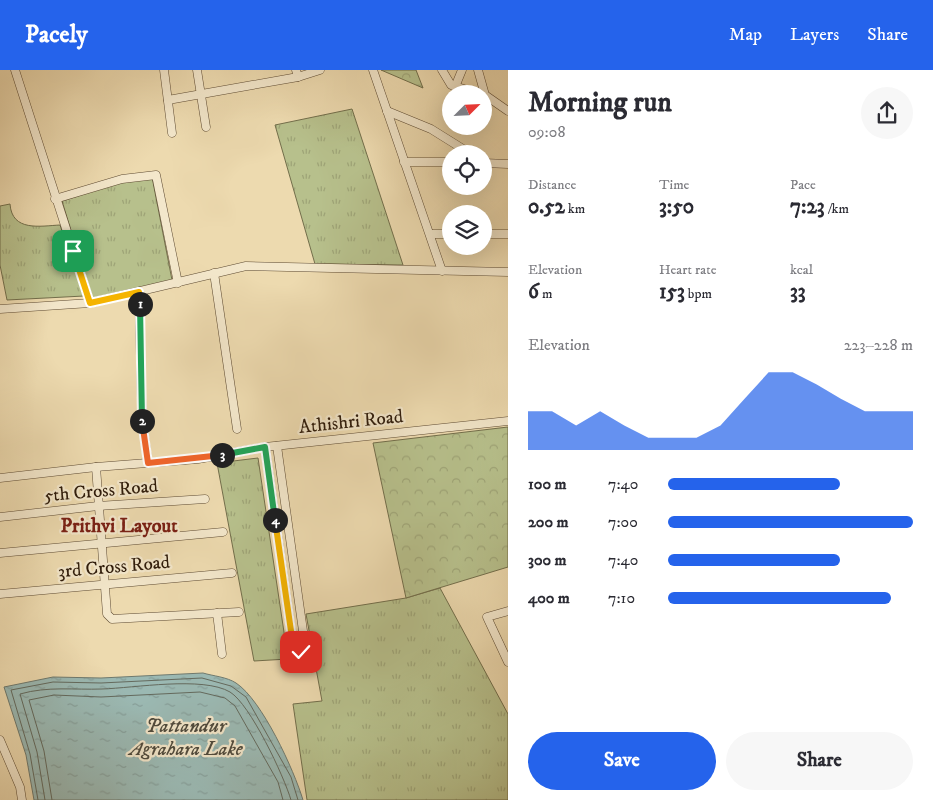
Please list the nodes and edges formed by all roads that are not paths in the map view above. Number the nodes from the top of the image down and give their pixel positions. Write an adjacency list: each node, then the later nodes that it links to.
1 (16, 70): 25 (street)
2 (164, 70): 14 (street)
3 (198, 70): 13 (street)
4 (320, 70): 9 (street)
5 (372, 70): 17 (street)
6 (442, 70): 10 (street)
7 (462, 70): 11 (street)
8 (482, 72): 12 (street)
9 (297, 73): 13 (street)
10 (452, 85)
11 (456, 85)
12 (481, 85)
13 (201, 94): 14 (street); 18 (street)
14 (168, 100): 19 (street)
15 (492, 100): 16 (street)
16 (508, 111)
17 (387, 112): 20 (street); 21 (street)
18 (206, 127)
19 (172, 134)
20 (457, 145)
21 (404, 162): 22 (street); 26 (street)
22 (442, 162)
23 (492, 163): 24 (street)
24 (508, 164)
25 (55, 199): 33 (street); 35 (street)
26 (430, 234): 27 (street); 30 (street)
27 (442, 234)
28 (492, 234): 29 (street)
29 (508, 234)
30 (442, 271): 31 (street); 32 (street)
31 (508, 272)
32 (214, 273): 33 (street); 38 (street)
33 (178, 283): 34 (street)
34 (139, 292): 35 (street); 41 (street)
35 (90, 303): 36 (street)
36 (0, 309)
37 (508, 421): 39 (street, Athishri Road)
38 (237, 429)
39 (277, 446): 40 (street, Athishri Road); 40 (street)
40 (265, 447): 41 (street, Athishri Road)
41 (148, 463): 42 (street, Athishri Road)
42 (96, 467): 43 (street, Athishri Road); 45 (street)
43 (0, 478)
44 (205, 499): 45 (street, 5th Cross Road)
45 (98, 506): 46 (street, 5th Cross Road); 48 (street)
46 (0, 517)
47 (223, 532): 48 (street)
48 (102, 544): 49 (street); 51 (street)
49 (0, 553)
50 (232, 572): 51 (street, 3rd Cross Road)
51 (105, 584): 52 (street, 3rd Cross Road); 55 (street)
52 (0, 594)
53 (508, 610): 57 (street)
54 (239, 612): 55 (street)
55 (217, 613): 56 (street)
56 (222, 654)
57 (508, 662)
58 (0, 740): 59 (street)
59 (22, 800)

